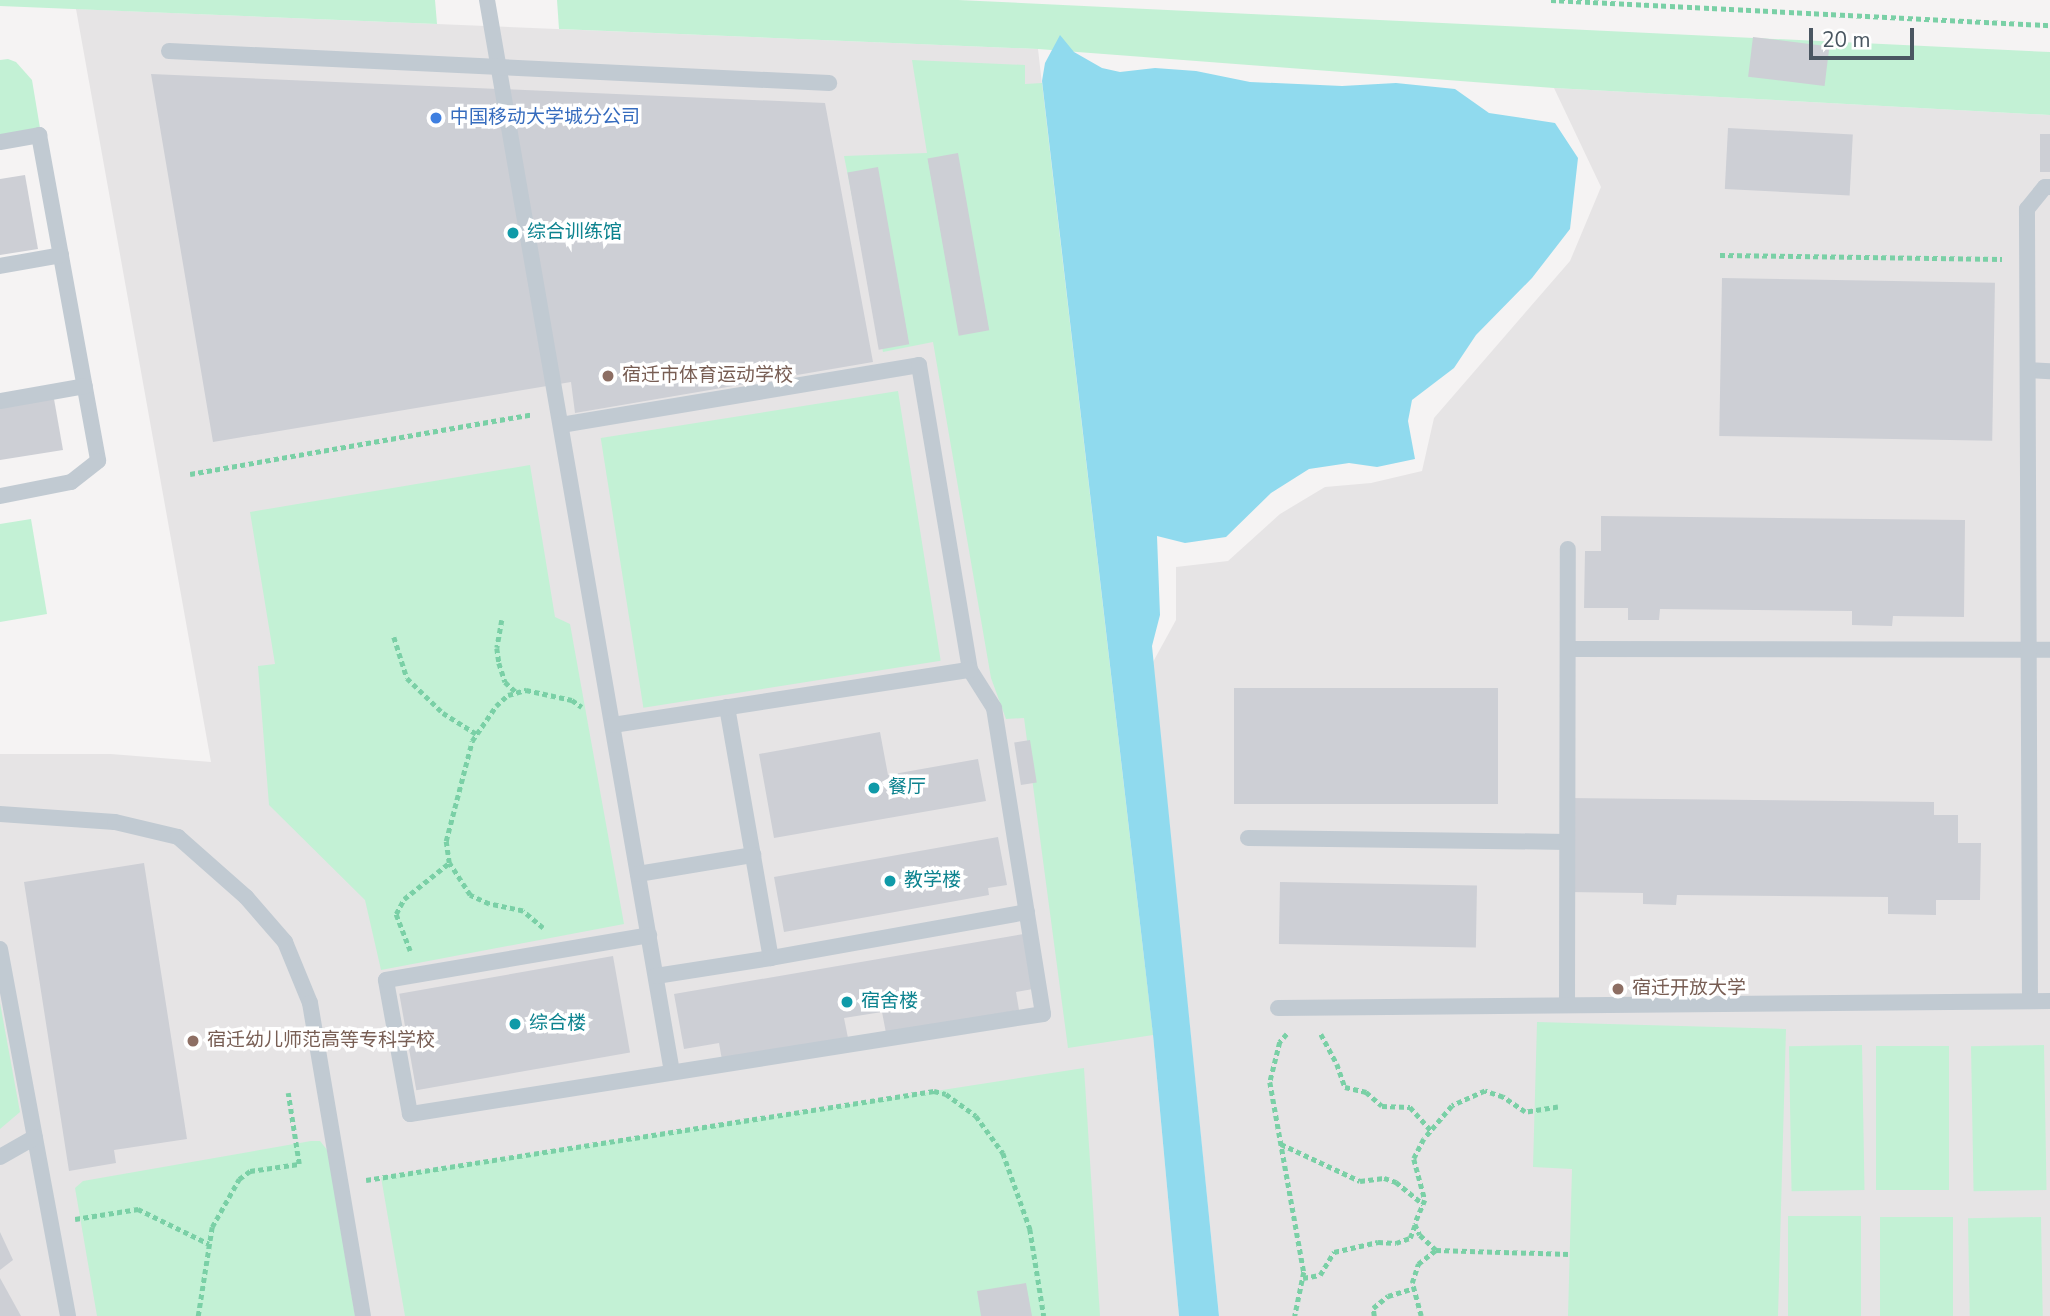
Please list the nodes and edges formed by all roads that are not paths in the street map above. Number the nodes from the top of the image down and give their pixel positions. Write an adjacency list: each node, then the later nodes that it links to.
1 (488, 0): 3 (lane)
2 (169, 51): 3 (lane)
3 (499, 67): 4 (lane); 13 (lane)
4 (829, 83)
5 (0, 142): 7 (lane)
6 (2050, 187): 9 (lane)
7 (61, 255): 8 (lane); 11 (lane)
8 (0, 266)
9 (2028, 370): 10 (lane); 17 (lane)
10 (2050, 371)
11 (85, 386): 12 (lane); 14 (lane)
12 (0, 401)
13 (560, 417): 19 (lane); 21 (lane)
14 (0, 496)
15 (1568, 549): 16 (lane)
16 (1568, 649): 17 (lane); 24 (lane)
17 (2028, 650): 18 (lane); 32 (lane)
18 (2050, 650)
19 (970, 670): 20 (lane); 27 (lane)
20 (727, 707): 21 (lane); 25 (lane)
21 (613, 725): 26 (lane)
22 (0, 814): 40 (lane)
23 (1248, 838): 24 (lane)
24 (1567, 842): 34 (lane)
25 (753, 855): 26 (lane); 30 (lane)
26 (638, 874): 28 (lane)
27 (1027, 912): 30 (lane); 36 (lane)
28 (649, 935): 31 (lane); 36 (lane)
29 (0, 949): 37 (lane)
30 (771, 958): 31 (lane)
31 (656, 976): 36 (lane)
32 (2029, 1001): 33 (lane); 34 (lane)
33 (2050, 1001)
34 (1567, 1005): 35 (lane)
35 (1278, 1008)
36 (672, 1072)
37 (35, 1136): 38 (lane); 39 (lane)
38 (0, 1157)
39 (68, 1316)
40 (363, 1316)

